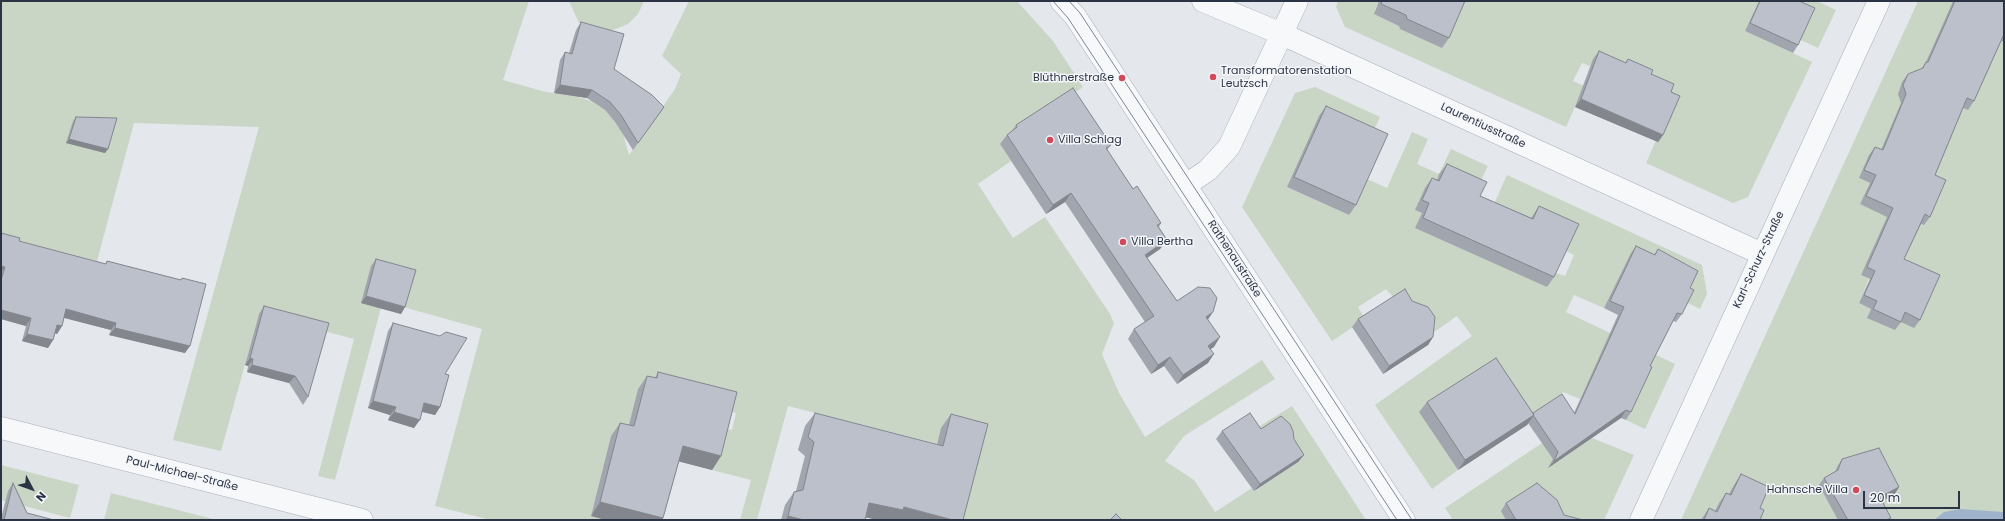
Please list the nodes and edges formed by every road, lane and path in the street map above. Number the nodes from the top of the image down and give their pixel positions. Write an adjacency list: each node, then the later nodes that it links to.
1 (1061, 1): 6 (street, Rathenaustraße)
2 (1202, 1): 5 (street, Laurentiusstraße)
3 (1297, 1): 5 (street)
4 (1879, 1): 7 (street, Karl-Schurz-Straße)
5 (1282, 34): 6 (street); 7 (street, Laurentiusstraße)
6 (1186, 185): 10 (street, Rathenaustraße)
7 (1762, 254): 11 (street, Karl-Schurz-Straße)
8 (1, 428): 9 (street, Paul-Michael-Straße)
9 (362, 520)
10 (1404, 520)
11 (1641, 520)

